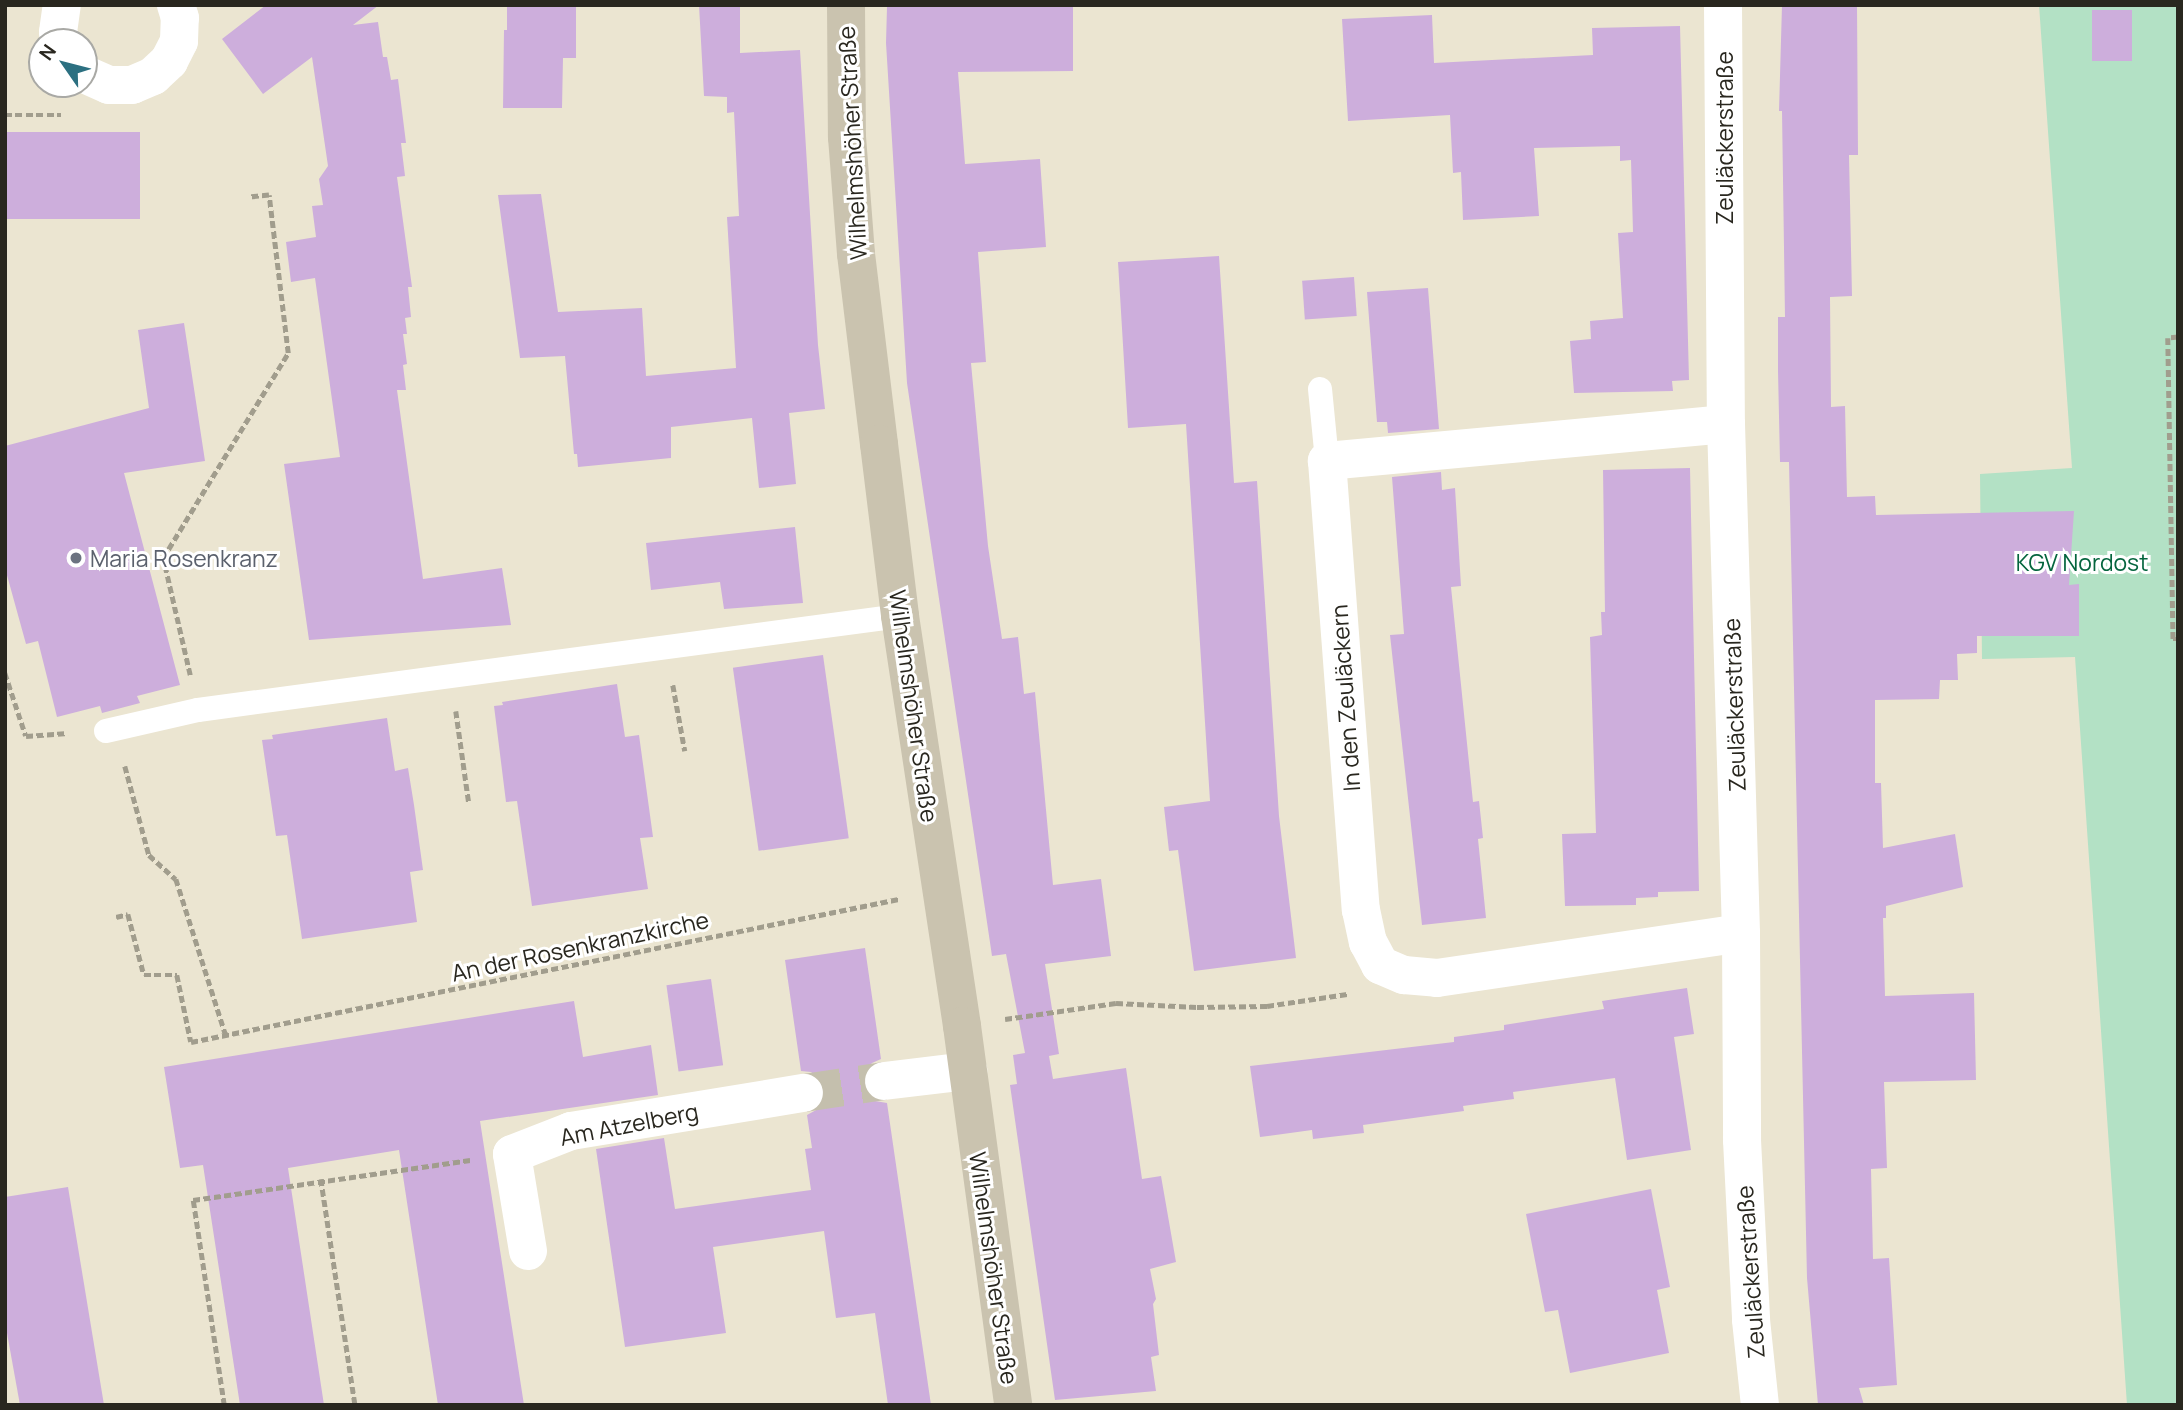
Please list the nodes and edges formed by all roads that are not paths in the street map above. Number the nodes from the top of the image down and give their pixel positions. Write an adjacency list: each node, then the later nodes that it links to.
1 (62, 5): 5 (street)
2 (176, 5): 6 (street)
3 (846, 5): 10 (main road, Wilhelmshöher Straße)
4 (1723, 5): 8 (street, Zeuläckerstraße)
5 (59, 28)
6 (98, 80)
7 (1320, 390): 9 (lane)
8 (1726, 424): 9 (street); 12 (street, Zeuläckerstraße)
9 (1327, 461): 12 (street, In den Zeuläckern)
10 (900, 616): 11 (lane); 13 (main road, Wilhelmshöher Straße)
11 (106, 731)
12 (1741, 933): 18 (street, Zeuläckerstraße)
13 (968, 1071): 14 (street); 17 (main road, Wilhelmshöher Straße)
14 (884, 1081)
15 (804, 1093): 16 (street, Am Atzelberg)
16 (528, 1251)
17 (1013, 1405)
18 (1760, 1405)

